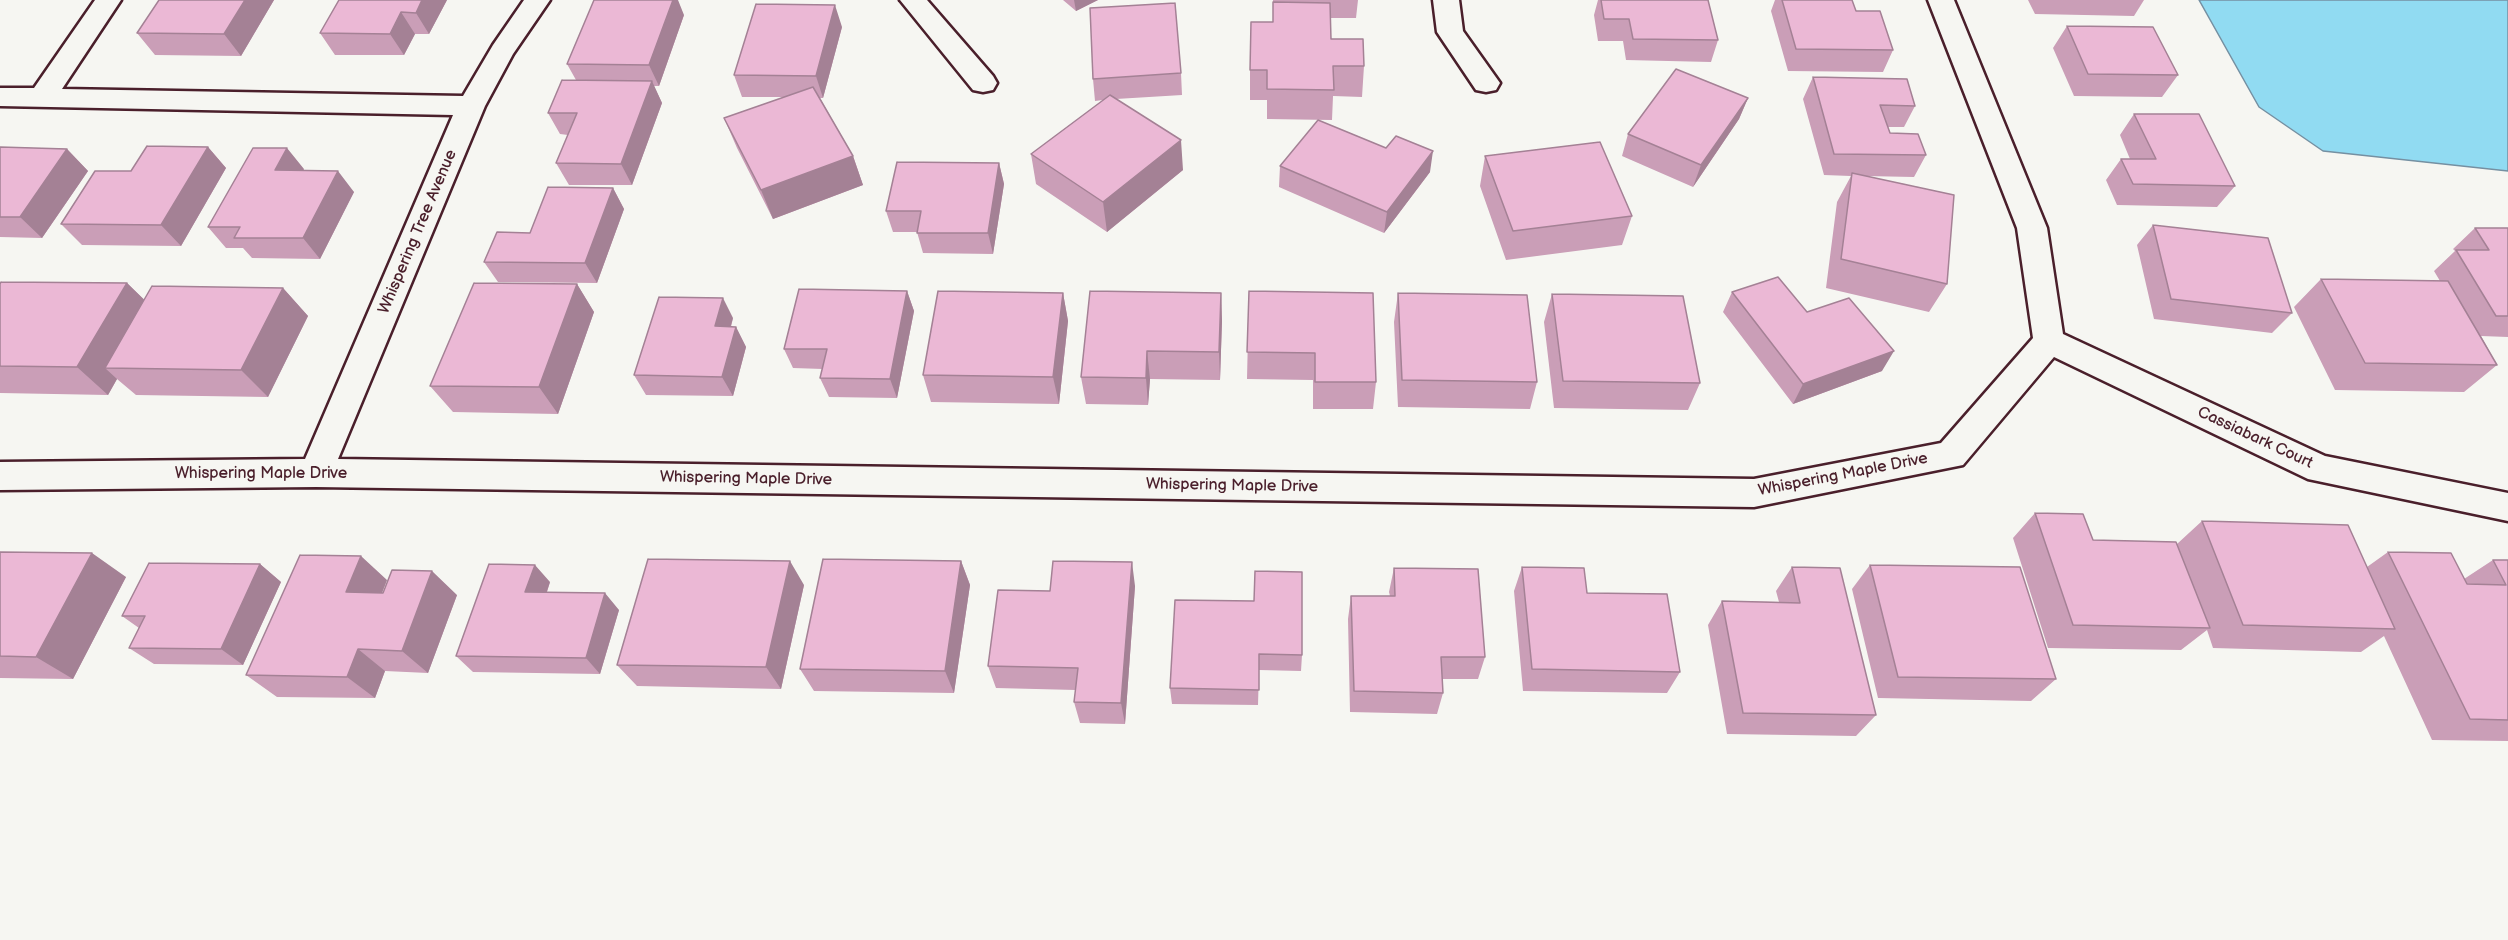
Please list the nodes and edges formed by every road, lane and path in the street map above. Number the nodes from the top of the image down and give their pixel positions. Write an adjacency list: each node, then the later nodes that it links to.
1 (108, 0): 9 (street)
2 (537, 0): 10 (street, Whispering Tree Avenue)
3 (913, 0): 6 (street)
4 (1446, 0): 7 (street)
5 (1941, 0): 11 (street)
6 (983, 83)
7 (1486, 83)
8 (0, 97): 9 (street)
9 (42, 97): 10 (street)
10 (471, 106): 12 (street, Whispering Tree Avenue)
11 (2049, 341): 12 (street, Whispering Maple Drive); 14 (street, Cassiabark Court)
12 (316, 473): 13 (street, Whispering Maple Drive)
13 (0, 476)
14 (2508, 507)

